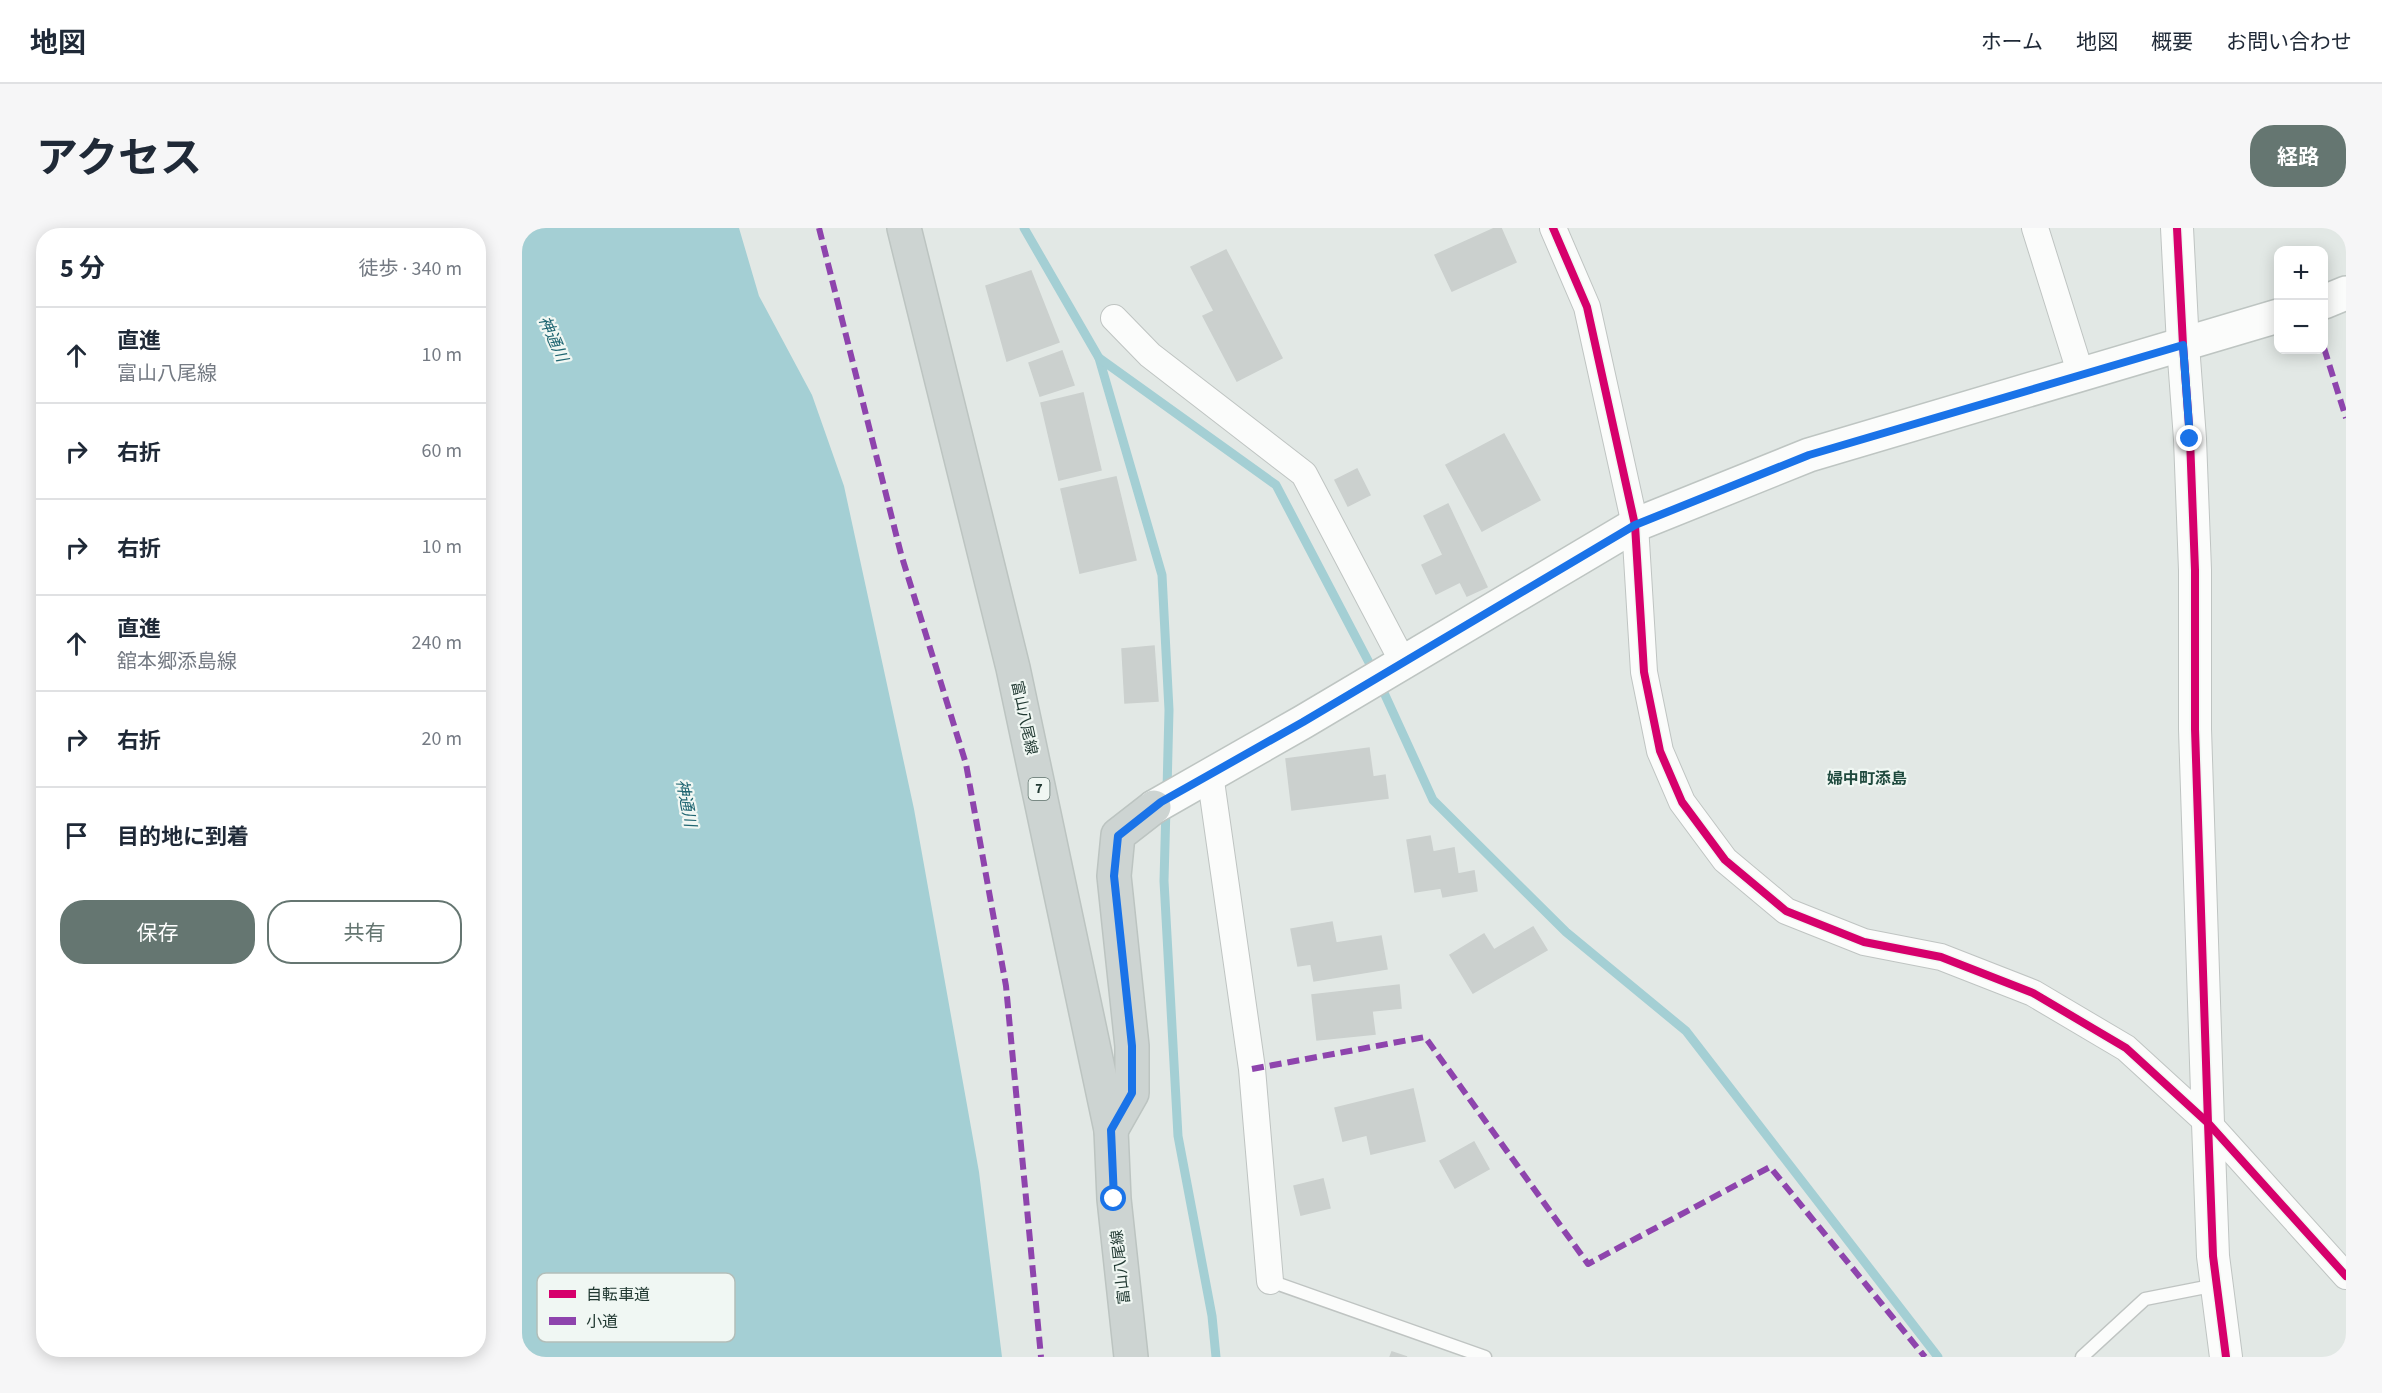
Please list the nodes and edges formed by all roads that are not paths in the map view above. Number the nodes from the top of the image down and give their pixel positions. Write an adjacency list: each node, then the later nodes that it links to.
1 (904, 228): 15 (main road, 富山八尾線 / 7)
2 (1553, 228): 11 (street)
3 (2035, 228): 10 (street)
4 (2177, 228): 9 (street)
5 (2346, 293): 6 (main road)
6 (2328, 300)
7 (2274, 317): 9 (main road)
8 (1114, 318): 12 (street)
9 (2183, 345): 10 (main road); 14 (street)
10 (2081, 375): 11 (main road)
11 (1635, 525): 12 (main road); 14 (street)
12 (1403, 662): 13 (main road)
13 (1178, 793): 15 (main road); 17 (street)
14 (2208, 1123): 16 (street); 18 (street)
15 (1111, 1130): 19 (main road, 富山八尾線 / 7)
16 (2346, 1276)
17 (1270, 1281): 20 (lane)
18 (2217, 1285): 21 (lane); 22 (street)
19 (1131, 1357)
20 (1485, 1357)
21 (2082, 1357)
22 (2226, 1357)

